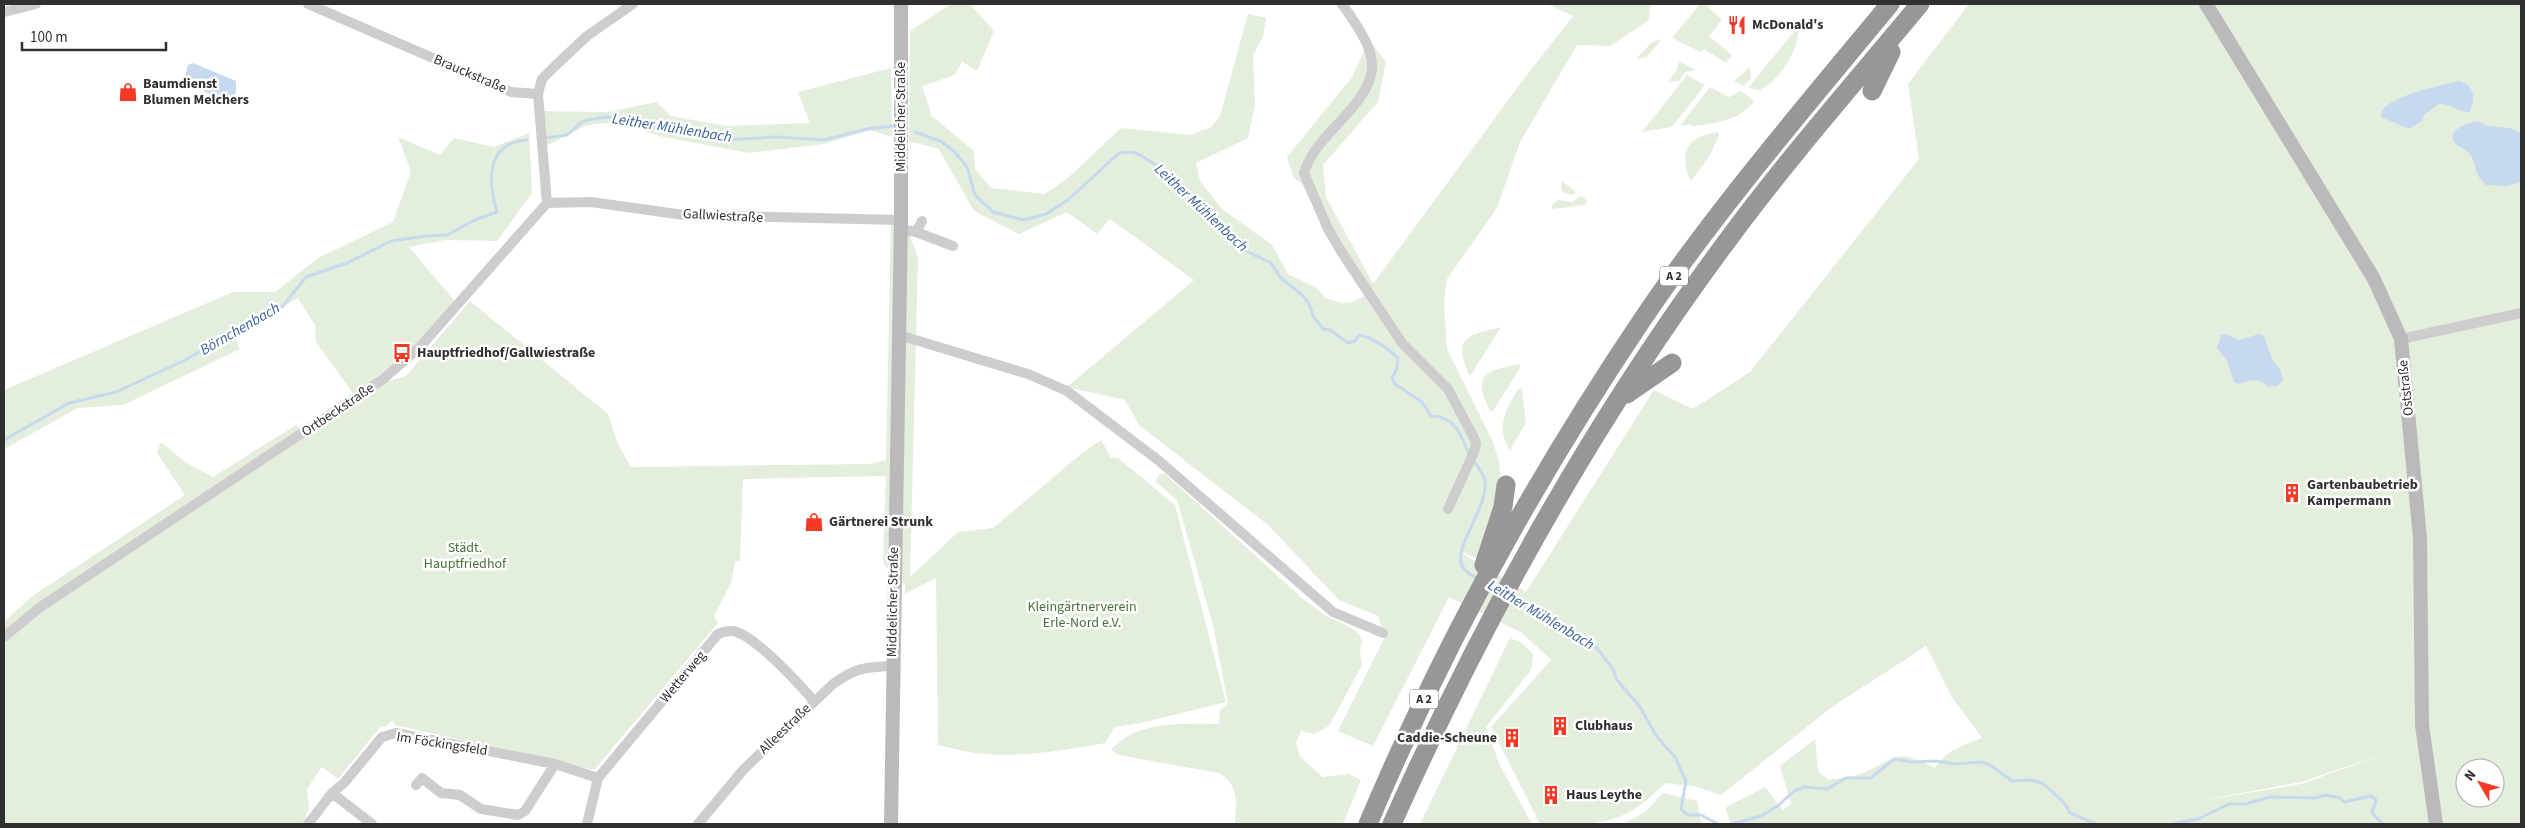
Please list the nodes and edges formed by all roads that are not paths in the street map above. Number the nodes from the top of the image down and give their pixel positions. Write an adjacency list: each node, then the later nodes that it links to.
1 (36, 4): 9 (street)
2 (308, 4): 11 (street, Brauckstraße)
3 (633, 4): 11 (street)
4 (902, 4): 14 (street, Middelicher Straße)
5 (1342, 4): 23 (street)
6 (1890, 4): 24 (highway, A 2)
7 (2206, 4): 19 (street, Oststraße)
8 (1918, 7): 10 (highway); 21 (highway, A 2)
9 (4, 12)
10 (1872, 91)
11 (538, 94): 12 (street)
12 (547, 203): 14 (street, Gallwiestraße); 26 (street, Ortbeckstraße)
13 (922, 221): 15 (street)
14 (901, 225): 15 (street); 18 (street, Middelicher Straße)
15 (916, 232): 16 (street)
16 (953, 246)
17 (2521, 313): 19 (street)
18 (899, 335): 25 (street); 27 (street, Middelicher Straße)
19 (2401, 339): 40 (street, Oststraße)
20 (1672, 363): 21 (highway)
21 (1614, 404): 39 (highway, A 2)
22 (1506, 485): 24 (highway)
23 (1448, 509)
24 (1487, 569): 38 (highway, A 2)
25 (1383, 633)
26 (4, 637)
27 (892, 666): 28 (street, Alleestraße); 37 (street, Middelicher Straße)
28 (814, 701): 30 (street, Wetterweg); 36 (street, Alleestraße)
29 (555, 764): 30 (street, Im Föckingsfeld); 31 (street); 32 (street, Im Föckingsfeld)
30 (598, 778): 35 (street, Wetterweg)
31 (416, 785)
32 (332, 793): 33 (street, Im Föckingsfeld); 34 (street)
33 (308, 824)
34 (372, 824)
35 (586, 824)
36 (698, 824)
37 (891, 824)
38 (1368, 824)
39 (1392, 824)
40 (2436, 824)

